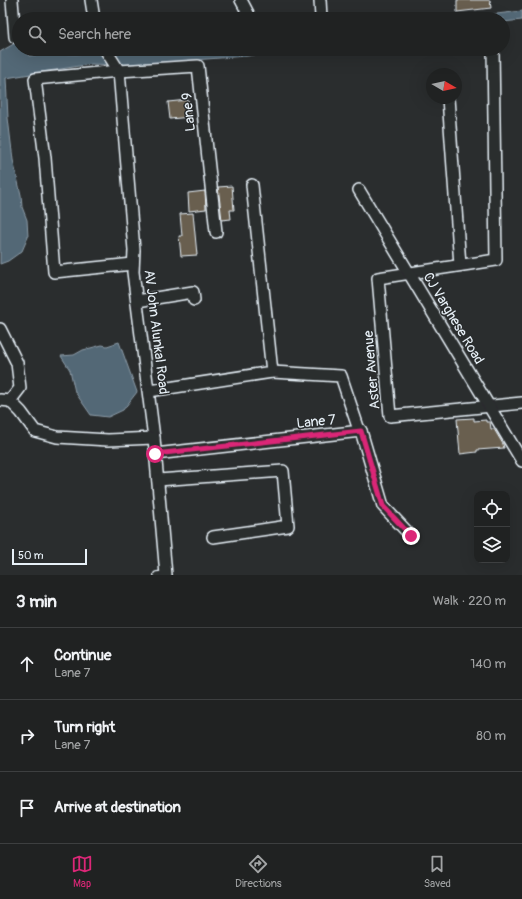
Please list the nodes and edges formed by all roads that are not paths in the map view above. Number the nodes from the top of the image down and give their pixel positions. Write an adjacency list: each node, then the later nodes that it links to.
1 (12, 0): 5 (street)
2 (91, 0): 6 (street)
3 (241, 0): 7 (street)
4 (320, 0): 8 (street)
5 (13, 12)
6 (93, 12)
7 (247, 12)
8 (321, 12)
9 (109, 56): 11 (street, AV John Alunkal Road)
10 (493, 56): 17 (street)
11 (119, 71): 15 (street, Lane 9); 16 (street, AV John Alunkal Road); 16 (street)
12 (448, 104): 17 (street)
13 (252, 185): 23 (street)
14 (359, 190): 18 (street, CJ Varghese Road)
15 (216, 232)
16 (133, 264): 20 (street, AV John Alunkal Road)
17 (460, 265): 18 (street)
18 (410, 274): 27 (street, CJ Varghese Road); 27 (street, Aster Avenue)
19 (194, 300): 20 (street)
20 (137, 301): 24 (street, AV John Alunkal Road)
21 (0, 329): 25 (street)
22 (290, 370): 23 (street)
23 (272, 372): 24 (street); 28 (street)
24 (149, 391): 29 (street, AV John Alunkal Road)
25 (5, 400): 29 (street)
26 (522, 403): 27 (street)
27 (489, 407): 31 (street, CJ Varghese Road)
28 (361, 431): 30 (street, Lane 7); 33 (street)
29 (154, 438): 30 (street, AV John Alunkal Road)
30 (155, 454): 32 (street, AV John Alunkal Road)
31 (522, 461)
32 (158, 480): 34 (street); 35 (street, AV John Alunkal Road)
33 (411, 536)
34 (213, 537)
35 (163, 574)

